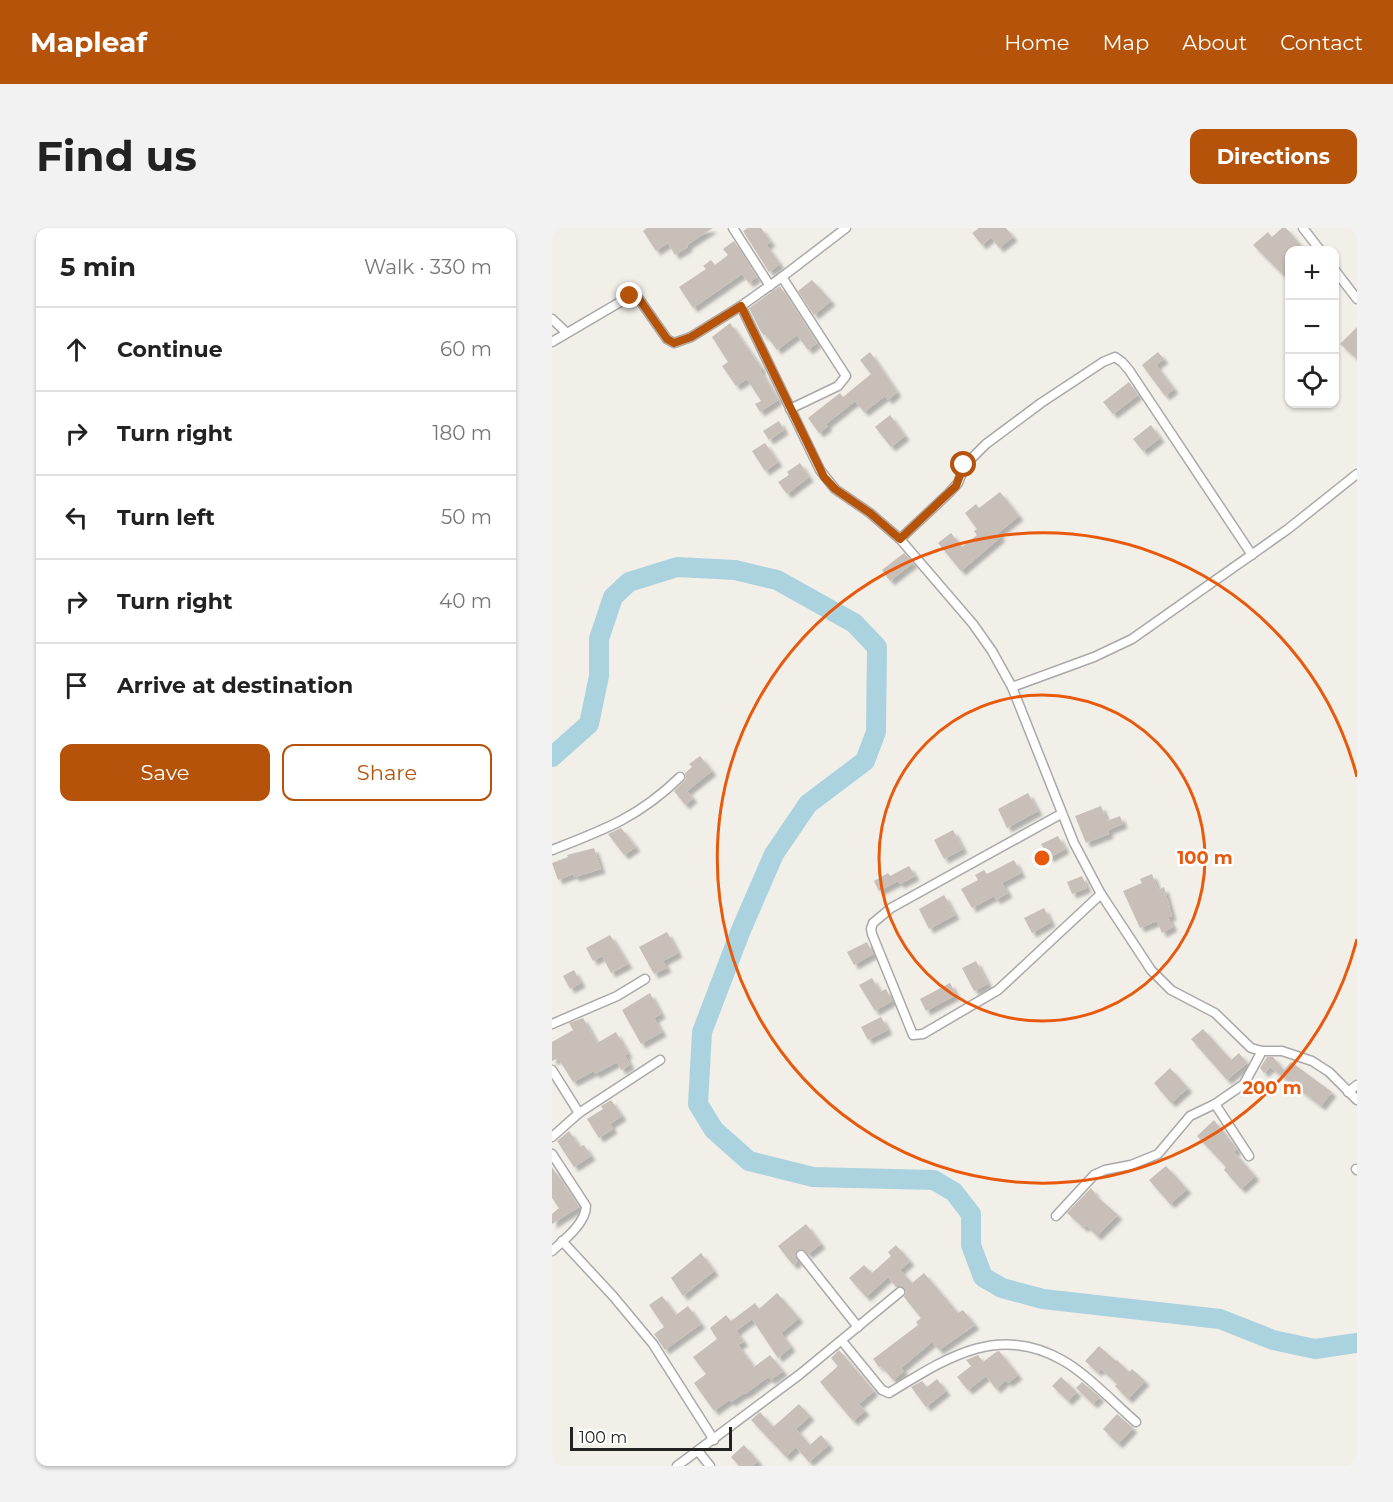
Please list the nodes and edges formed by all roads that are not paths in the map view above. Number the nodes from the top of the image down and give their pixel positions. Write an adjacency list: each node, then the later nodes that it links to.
1 (734, 228): 7 (street)
2 (846, 228): 6 (street)
3 (1303, 228): 4 (street)
4 (1317, 246)
5 (1339, 274): 8 (street)
6 (782, 277): 7 (street); 13 (street)
7 (770, 286): 9 (street)
8 (1355, 293)
9 (741, 306): 11 (street); 13 (street)
10 (552, 319): 11 (street)
11 (567, 333): 12 (street)
12 (552, 342)
13 (790, 409): 15 (street)
14 (1357, 474): 16 (street)
15 (900, 539): 16 (street); 17 (street)
16 (1252, 555): 17 (street)
17 (1012, 687): 19 (street)
18 (680, 777): 20 (street)
19 (1061, 814): 21 (street); 21 (street)
20 (552, 850)
21 (1101, 894): 24 (street)
22 (645, 979): 23 (street)
23 (552, 1024)
24 (1262, 1051): 28 (street); 30 (street)
25 (660, 1060): 31 (street)
26 (552, 1070): 31 (street)
27 (1357, 1085): 28 (street)
28 (1348, 1092): 29 (street)
29 (1357, 1101)
30 (1215, 1104): 34 (street); 35 (street)
31 (579, 1113): 32 (street)
32 (552, 1137)
33 (552, 1154): 36 (street)
34 (1249, 1156)
35 (1056, 1216)
36 (562, 1241): 37 (street); 43 (street)
37 (552, 1251)
38 (801, 1255): 40 (street)
39 (900, 1292): 40 (street)
40 (858, 1327): 41 (street)
41 (842, 1341): 42 (street); 43 (street)
42 (1136, 1422)
43 (714, 1440): 44 (street)
44 (698, 1451): 45 (street); 46 (street)
45 (678, 1466)
46 (710, 1466)

